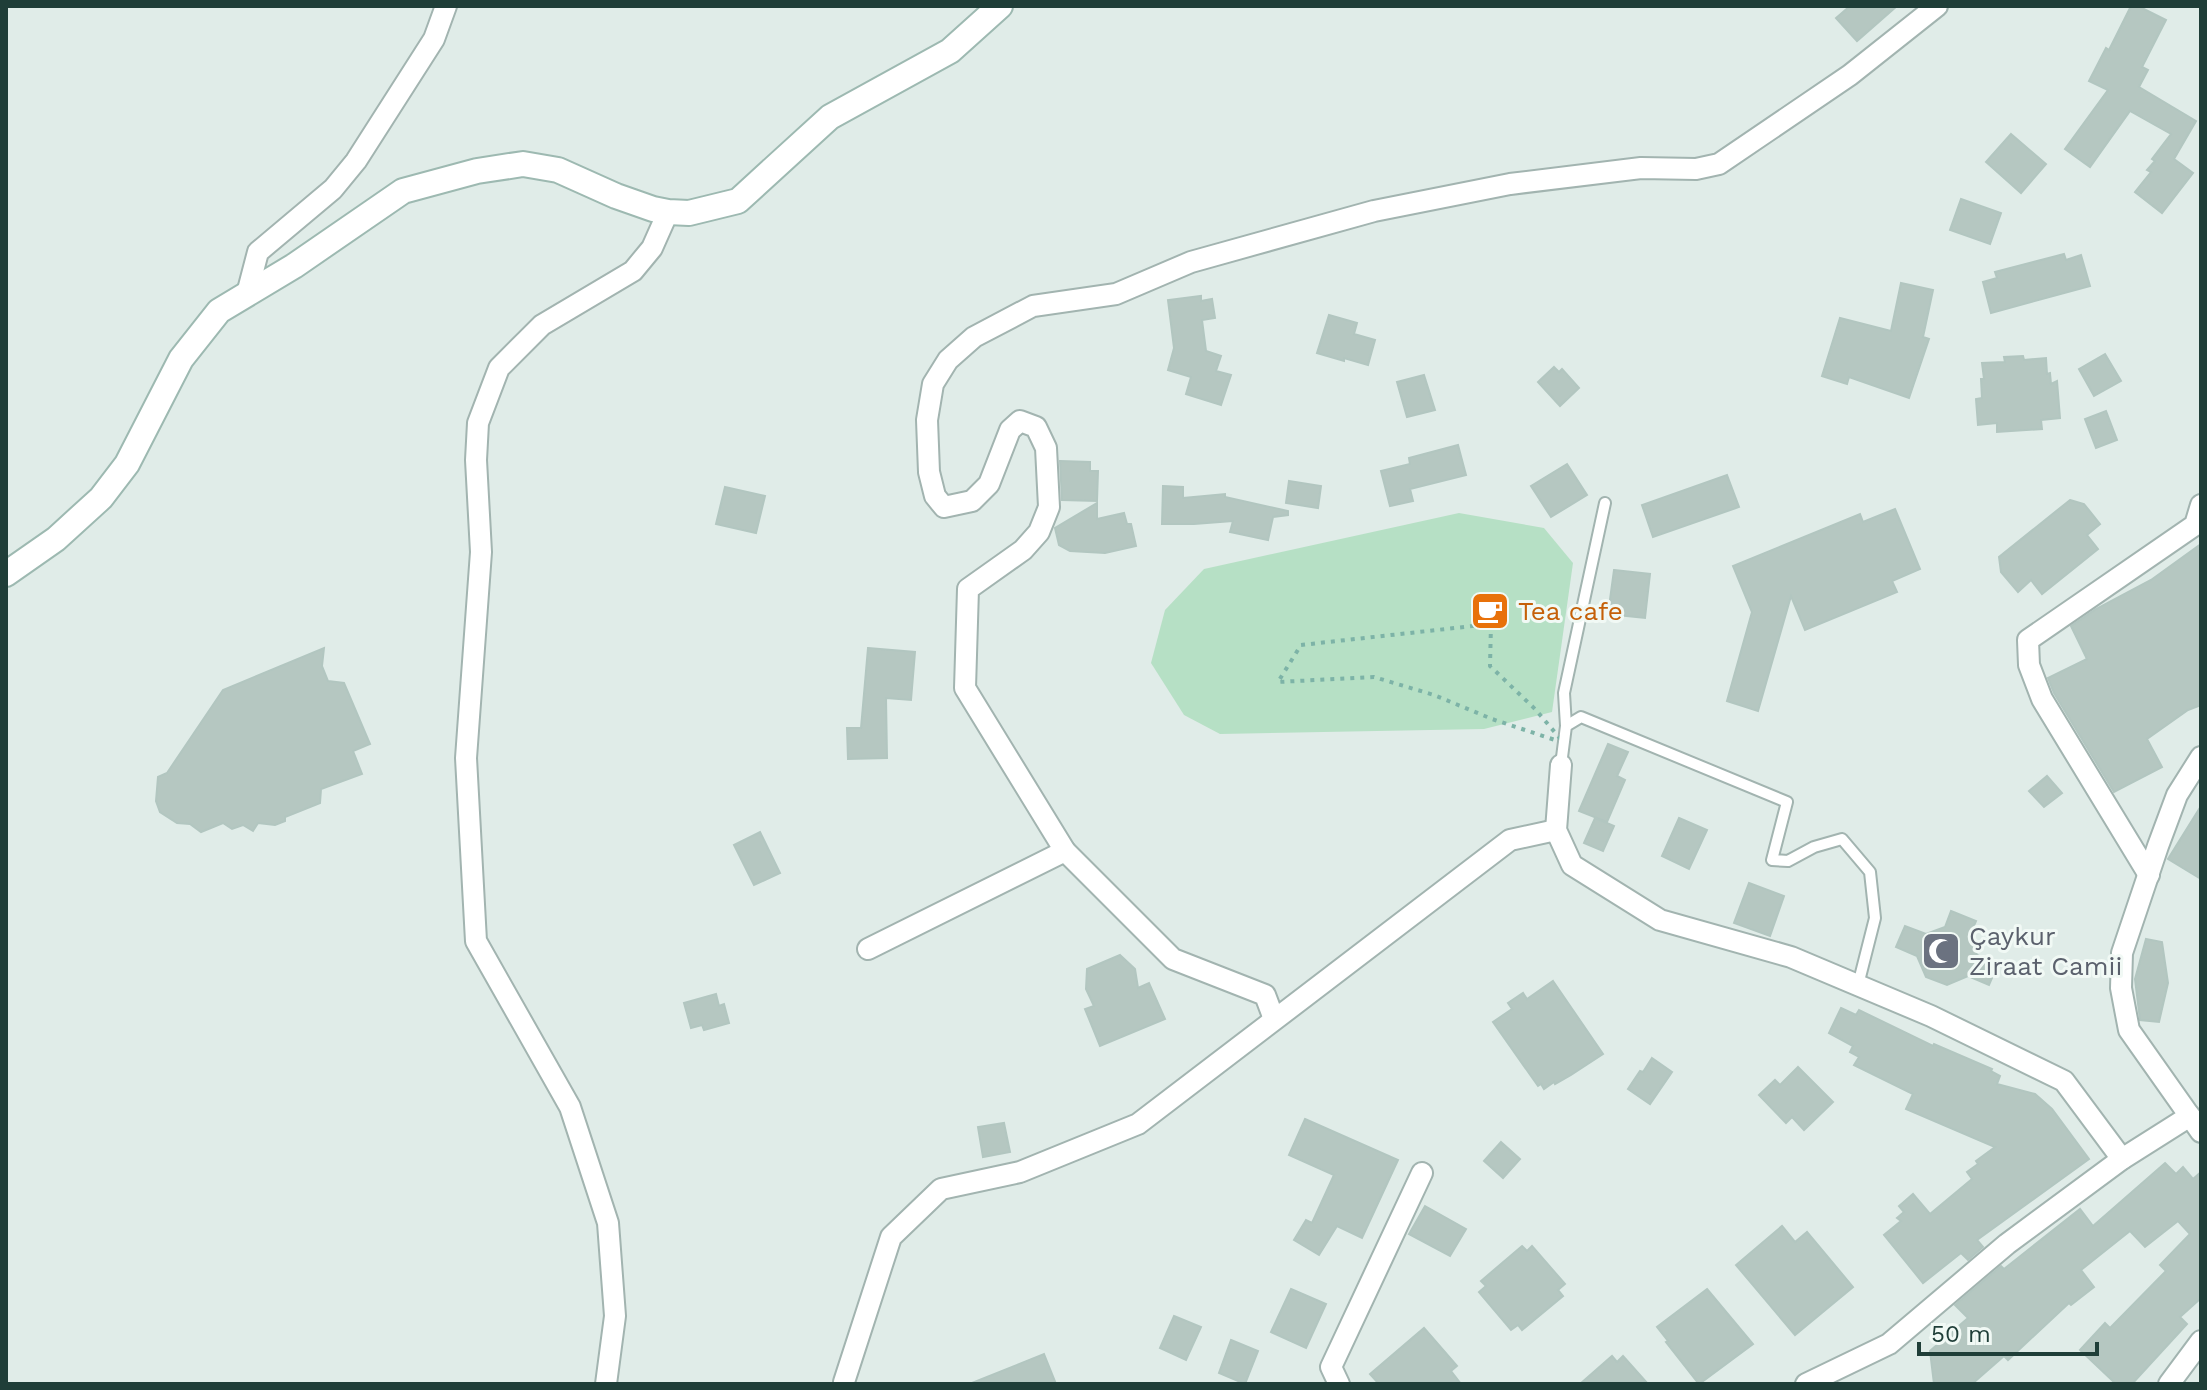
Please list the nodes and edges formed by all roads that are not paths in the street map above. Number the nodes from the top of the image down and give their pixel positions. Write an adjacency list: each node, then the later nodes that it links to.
1 (446, 6): 5 (street)
2 (1000, 6): 4 (street)
3 (1937, 6): 13 (street)
4 (668, 212): 5 (street); 23 (street)
5 (247, 294): 8 (street)
6 (1605, 503): 9 (lane)
7 (2201, 505): 14 (street)
8 (6, 574)
9 (1566, 726): 11 (lane); 16 (lane)
10 (2201, 757): 14 (street)
11 (1561, 765): 12 (street)
12 (1556, 830): 16 (street); 17 (street)
13 (1065, 851): 15 (street); 17 (street)
14 (2149, 875): 18 (street)
15 (868, 949)
16 (1858, 985): 19 (street)
17 (1274, 1019): 22 (street)
18 (2195, 1124): 19 (street)
19 (2122, 1159): 25 (street)
20 (1422, 1173): 24 (street)
21 (2201, 1341): 26 (street)
22 (844, 1382)
23 (606, 1384)
24 (1339, 1384)
25 (1806, 1384)
26 (2169, 1384)

